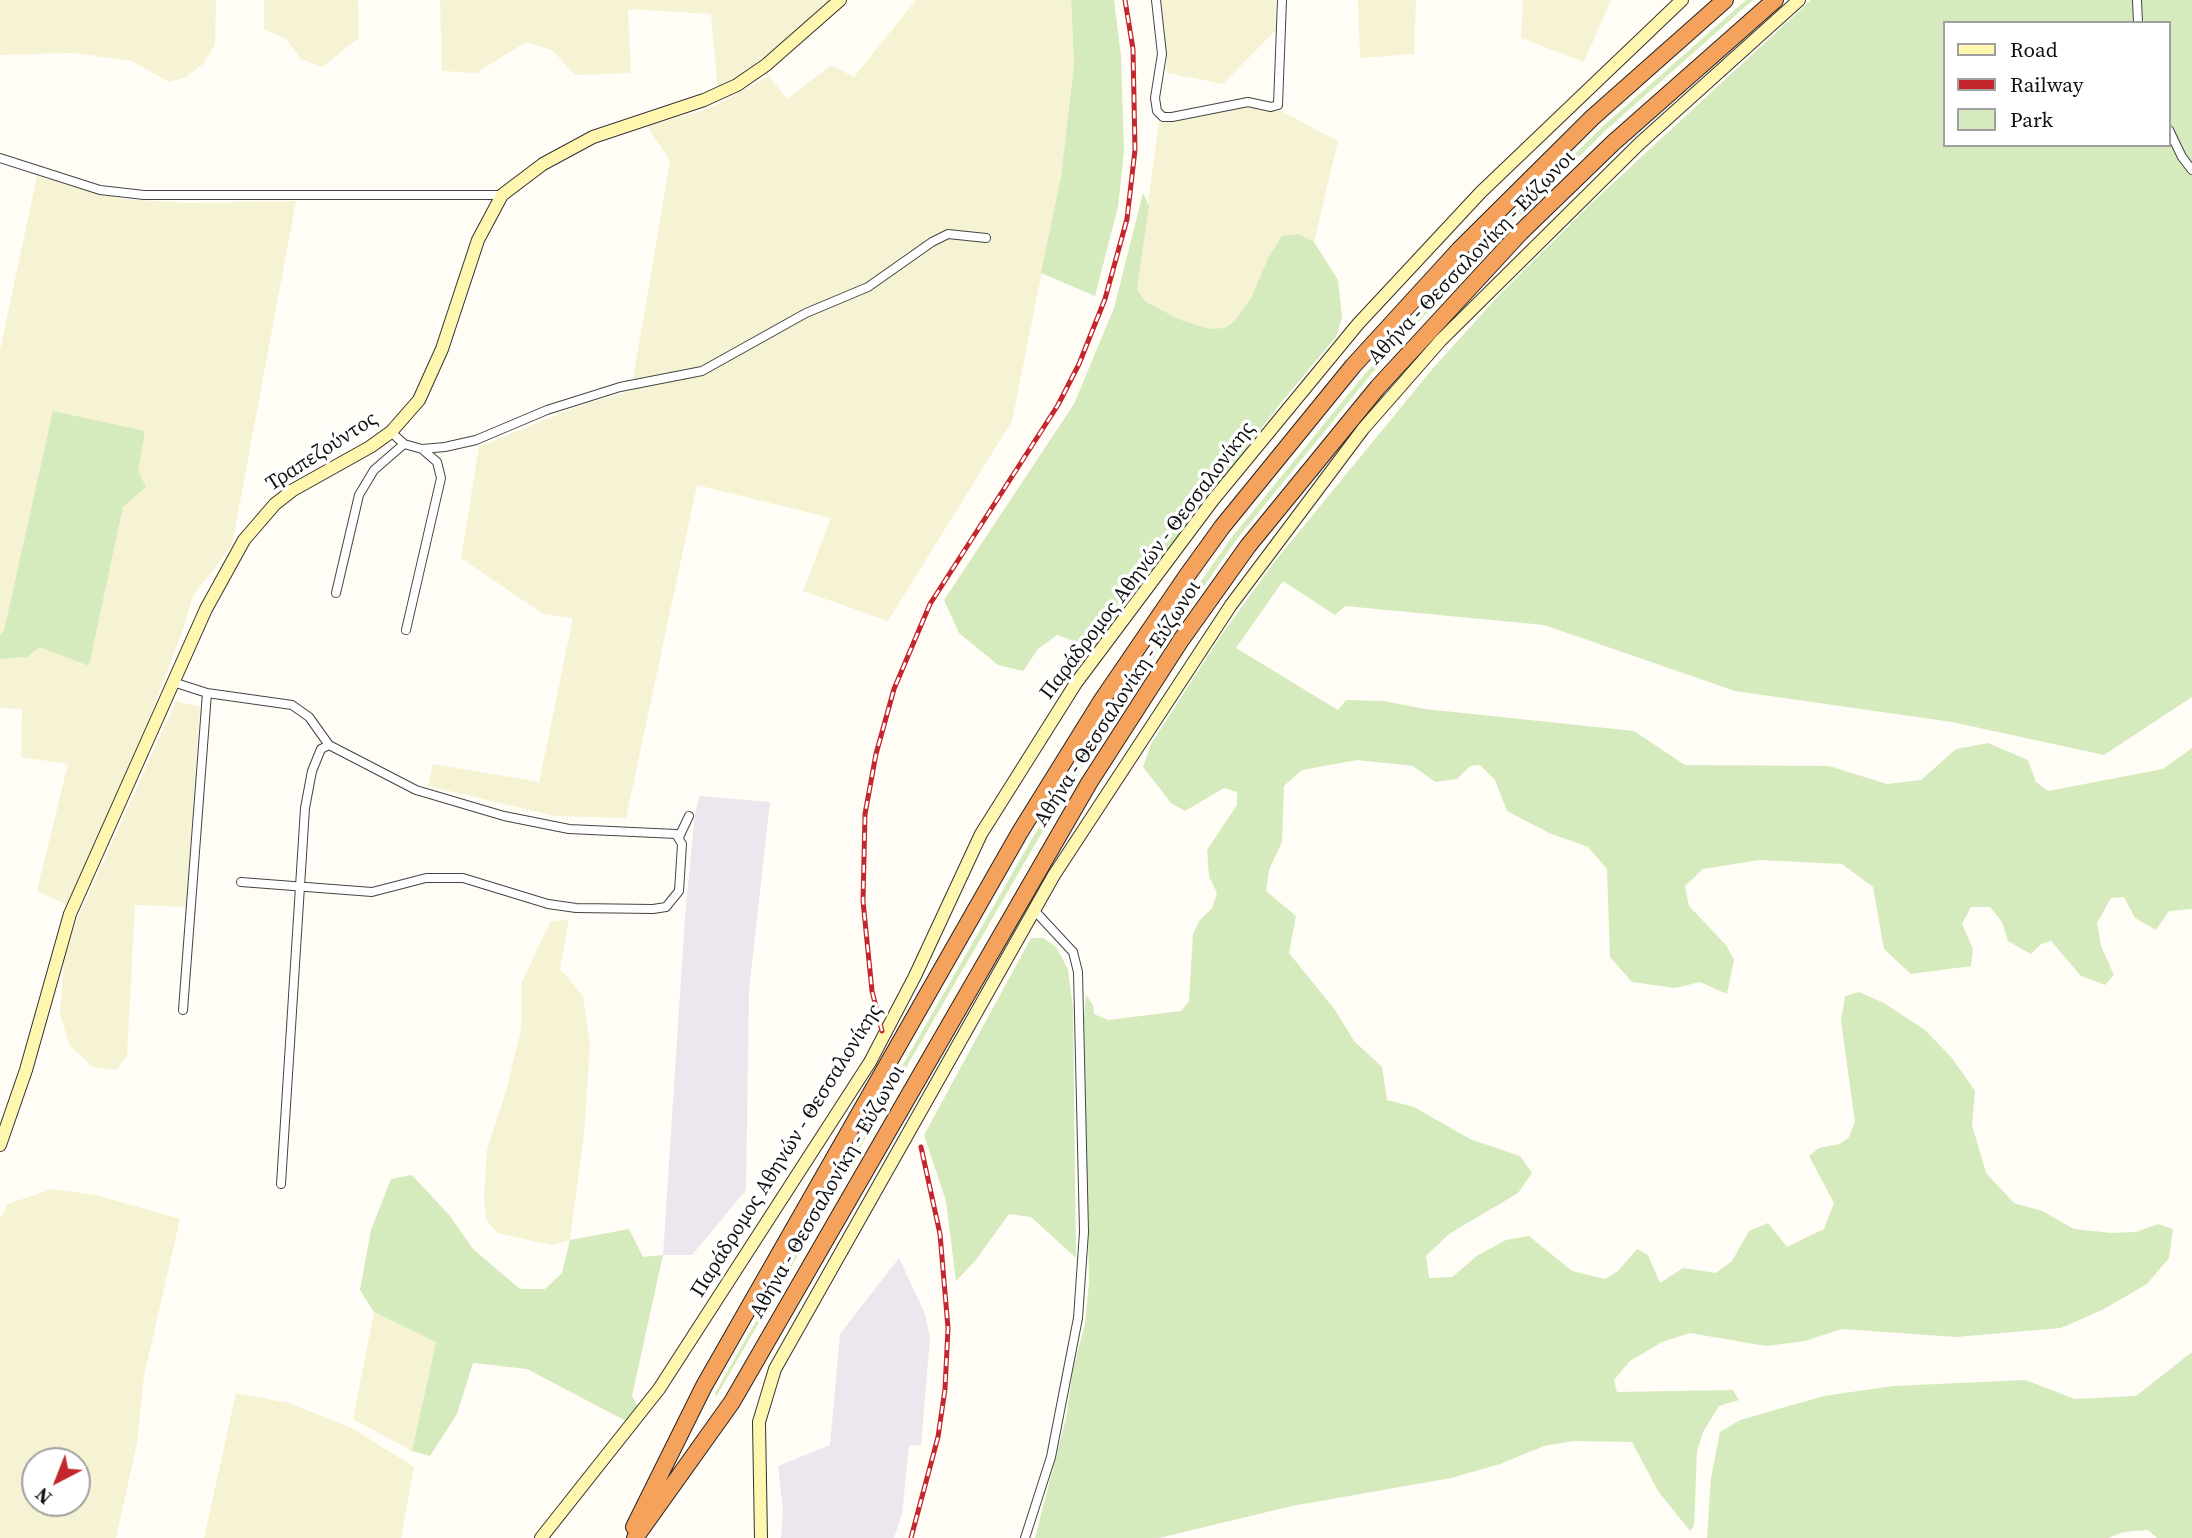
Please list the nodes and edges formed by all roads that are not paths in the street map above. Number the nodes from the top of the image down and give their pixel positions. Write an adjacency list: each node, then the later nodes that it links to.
1 (840, 0): 13 (main road, Τραπεζούντος)
2 (1156, 0): 3 (street)
3 (1282, 0)
4 (1682, 0): 31 (main road, Παράδρομος Αθηνών - Θεσσαλονίκης)
5 (1726, 0): 32 (highway, Αθήνα - Θεσσαλονίκη - Εύζωνοι)
6 (1774, 0): 33 (highway, Αθήνα - Θεσσαλονίκη - Εύζωνοι)
7 (1799, 0): 27 (main road)
8 (2137, 0): 9 (street)
9 (2138, 21)
10 (2171, 134): 12 (street)
11 (0, 158): 13 (street)
12 (2192, 170)
13 (502, 195): 15 (main road, Τραπεζούντος)
14 (986, 238): 17 (street)
15 (391, 432): 16 (street); 20 (main road, Τραπεζούντος)
16 (404, 444): 17 (street); 18 (street)
17 (422, 449): 19 (street)
18 (336, 593)
19 (406, 630)
20 (173, 682): 21 (street); 29 (main road, Τραπεζούντος)
21 (207, 693): 22 (street); 28 (street)
22 (329, 745): 24 (street); 26 (street)
23 (689, 816): 24 (street)
24 (679, 837): 26 (street)
25 (241, 882): 26 (street)
26 (300, 885): 30 (street)
27 (1034, 910): 34 (main road); 35 (street)
28 (183, 1010)
29 (0, 1145)
30 (281, 1184)
31 (541, 1538)
32 (628, 1538)
33 (635, 1538)
34 (761, 1538)
35 (1025, 1538)

